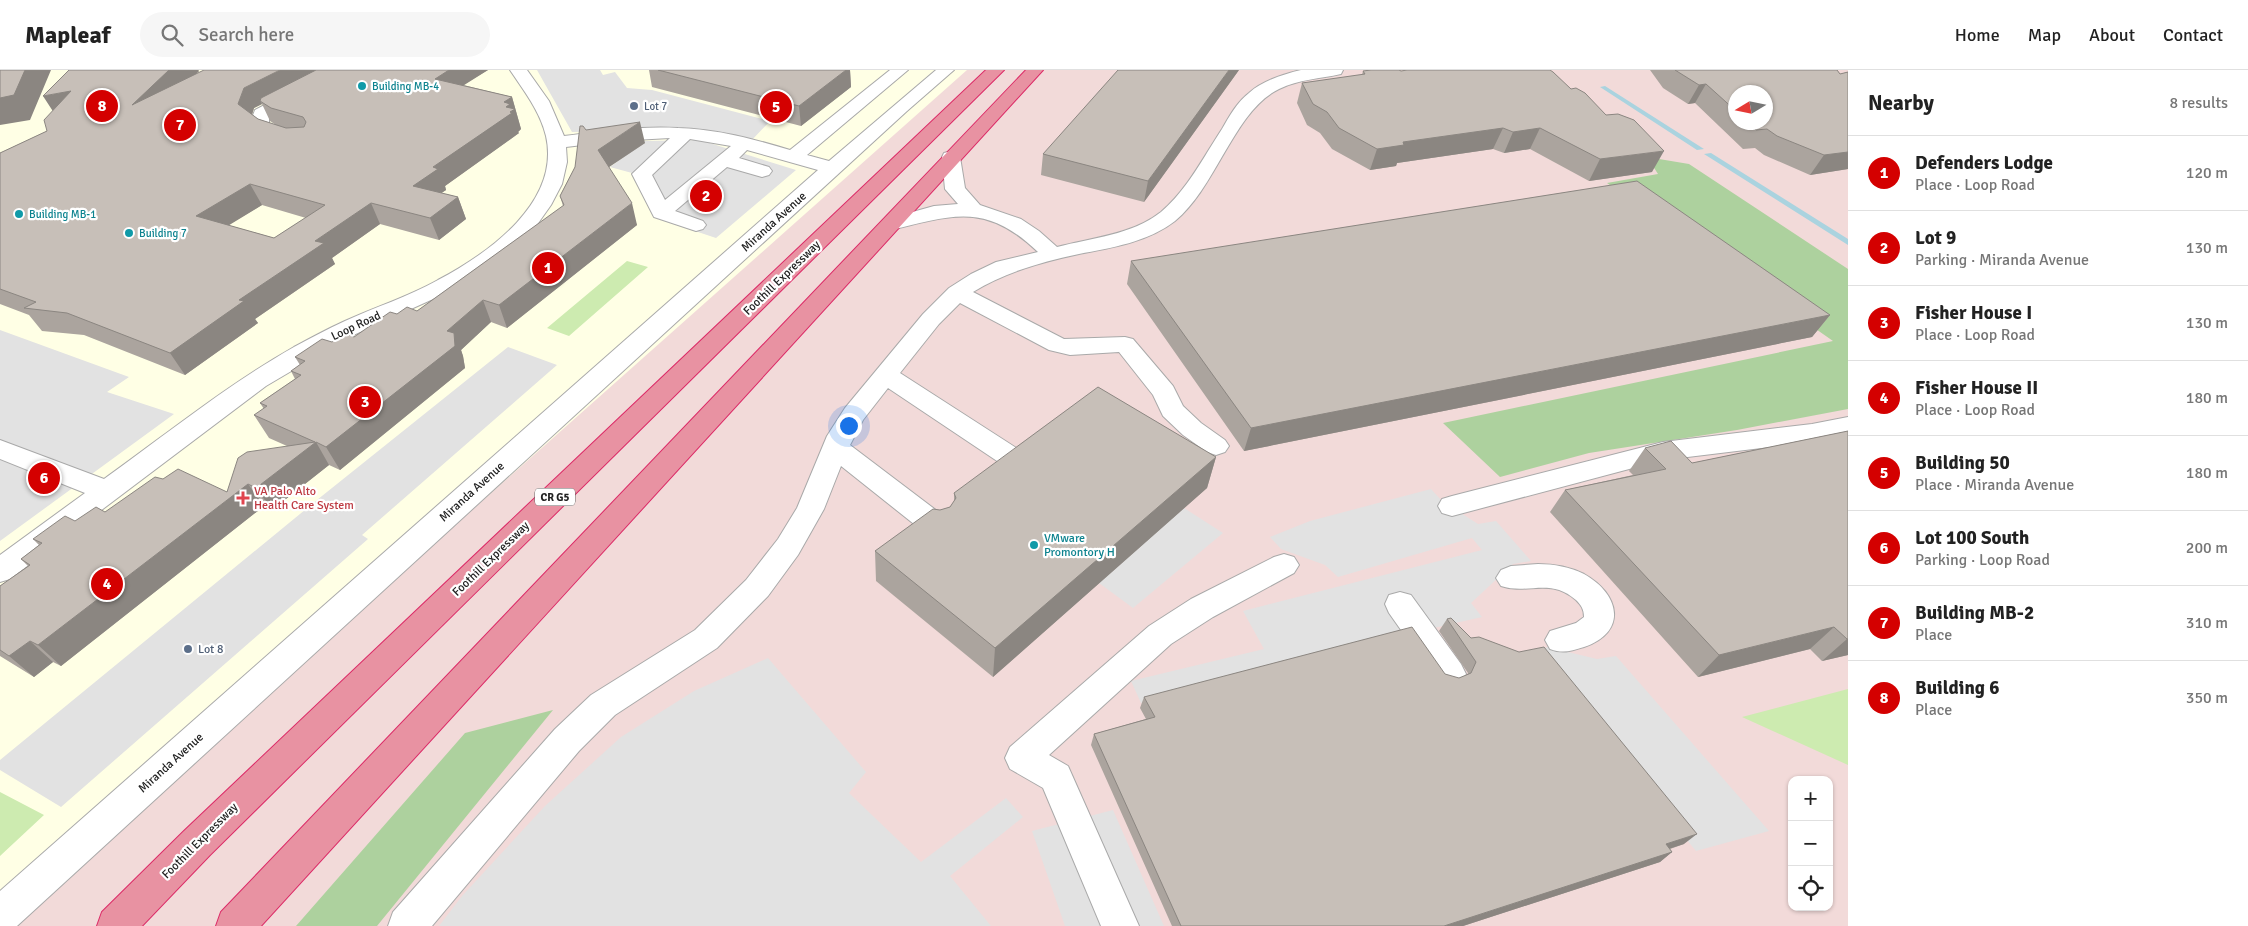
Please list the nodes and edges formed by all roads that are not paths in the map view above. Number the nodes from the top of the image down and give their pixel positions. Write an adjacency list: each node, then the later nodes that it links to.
1 (344, 70): 9 (street)
2 (518, 70): 10 (street, Loop Road)
3 (900, 70): 13 (street)
4 (946, 70): 15 (street, Miranda Avenue)
5 (996, 70): 39 (highway, Foothill Expressway / CR G5)
6 (1035, 70): 12 (highway)
7 (1335, 70): 21 (street)
8 (685, 134): 10 (street); 11 (street); 18 (street)
9 (305, 144)
10 (555, 144): 29 (street, Loop Road)
11 (745, 144): 13 (street); 14 (street)
12 (951, 157): 17 (street); 19 (highway)
13 (793, 158): 15 (street)
14 (724, 160): 16 (street); 18 (street)
15 (834, 169): 38 (street, Miranda Avenue)
16 (762, 171)
17 (973, 209): 19 (street); 21 (street)
18 (661, 213): 20 (street)
19 (890, 224): 40 (highway)
20 (696, 225)
21 (1052, 254): 22 (street)
22 (957, 293): 23 (street); 25 (street)
23 (886, 375): 26 (street); 28 (street)
24 (1848, 426): 30 (street)
25 (1216, 446)
26 (835, 447): 31 (street); 41 (street)
27 (0, 449): 29 (street)
28 (1012, 458)
29 (108, 491): 33 (street, Loop Road)
30 (1452, 506)
31 (939, 528)
32 (1284, 565): 42 (street)
33 (0, 571)
34 (1511, 578): 36 (street)
35 (1400, 604): 37 (street)
36 (1561, 640)
37 (1450, 674)
38 (0, 916)
39 (116, 926)
40 (234, 926)
41 (407, 926)
42 (1120, 926)

